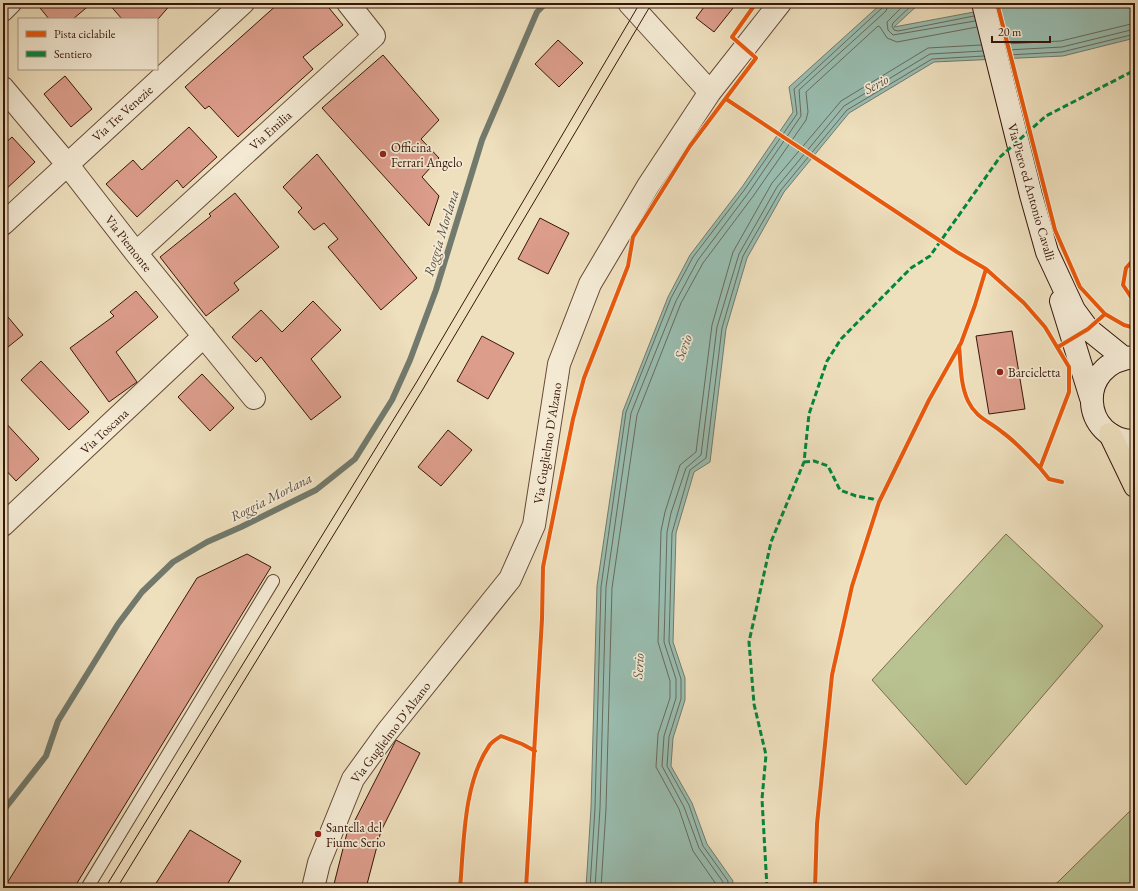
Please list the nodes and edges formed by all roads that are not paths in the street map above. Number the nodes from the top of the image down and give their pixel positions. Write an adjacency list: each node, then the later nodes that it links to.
1 (10, 3): 7 (street)
2 (243, 3): 10 (street, Via Tre Venezie)
3 (348, 3): 13 (street, Via Emilia)
4 (629, 3): 9 (street)
5 (780, 3): 9 (street, Via Guglielmo D'Alzano)
6 (983, 3): 12 (street, Via Piero ed Antonio Cavalli)
7 (3, 10)
8 (3, 88): 10 (street, Via Piemonte)
9 (710, 92): 24 (street, Via Guglielmo D'Alzano)
10 (67, 164): 11 (street, Via Tre Venezie); 13 (street, Via Piemonte)
11 (3, 224)
12 (1047, 252): 15 (street, Via Piero ed Antonio Cavalli); 17 (street)
13 (136, 253): 14 (street, Via Piemonte)
14 (204, 336): 16 (street, Via Piemonte); 21 (street, Via Toscana)
15 (1130, 357): 17 (street)
16 (254, 398)
17 (1091, 398): 18 (street)
18 (1110, 434): 19 (street); 20 (highway)
19 (1135, 441)
20 (1135, 486)
21 (3, 525)
22 (273, 581): 23 (lane)
23 (87, 888)
24 (313, 888)

